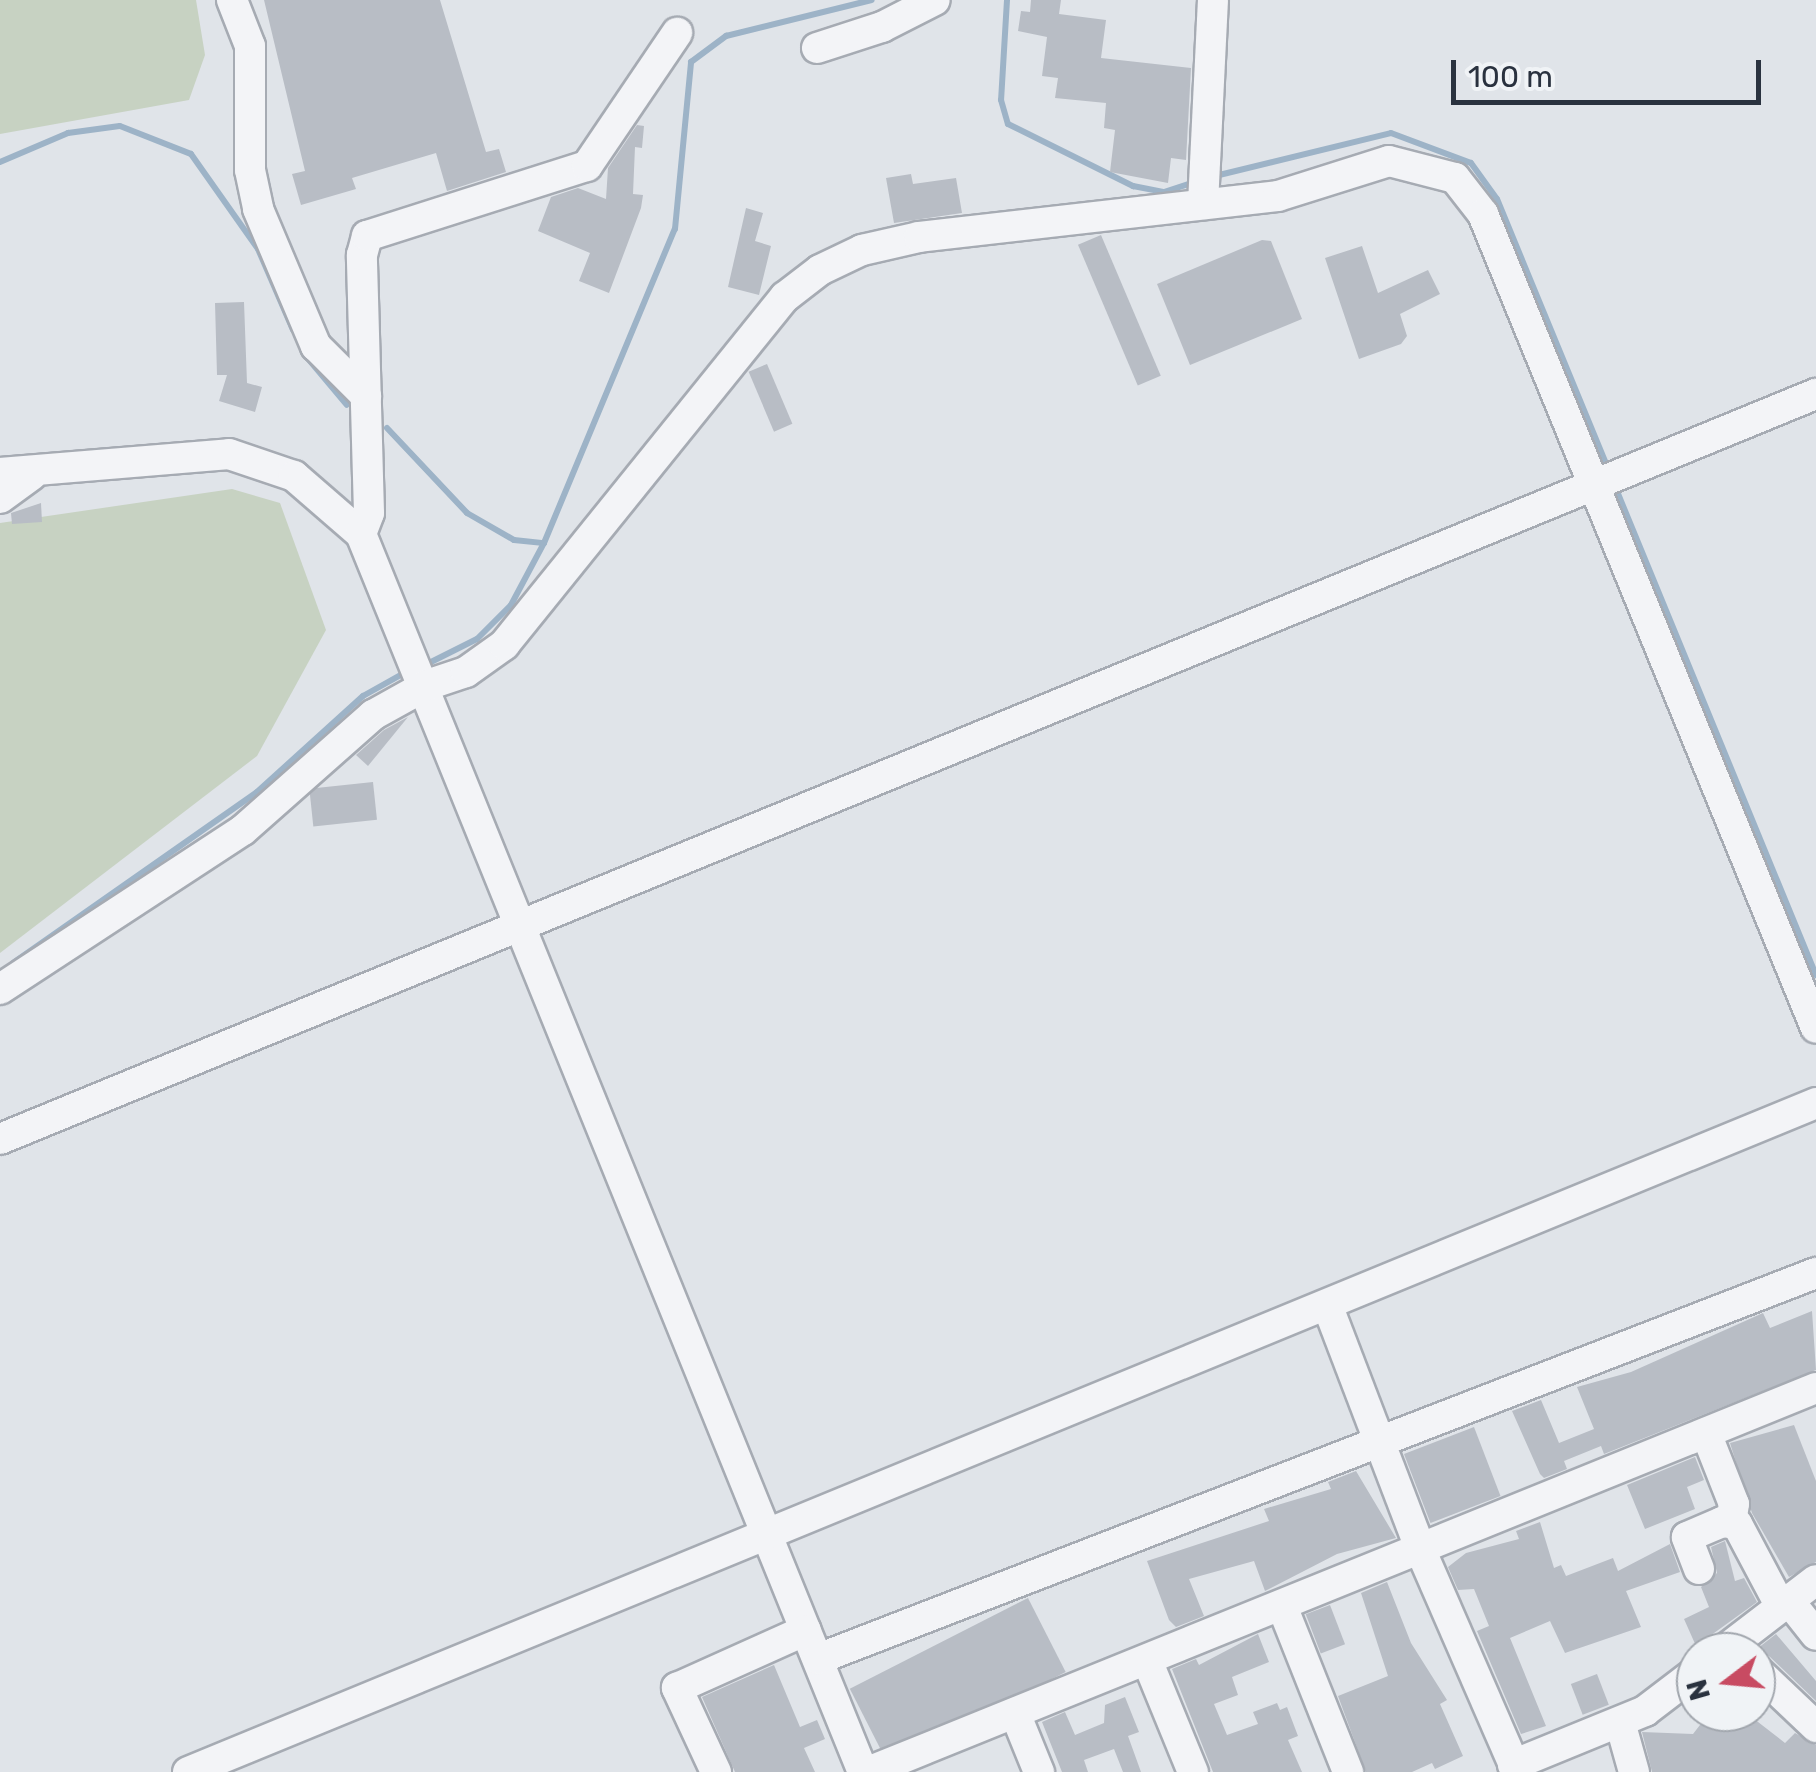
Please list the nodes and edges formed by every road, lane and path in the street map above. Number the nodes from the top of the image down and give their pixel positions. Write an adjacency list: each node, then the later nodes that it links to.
1 (232, 0): 8 (street)
2 (935, 0): 5 (street)
3 (1213, 0): 6 (street)
4 (677, 33): 8 (street)
5 (817, 48)
6 (1203, 204): 11 (street); 14 (street)
7 (1816, 394): 11 (street)
8 (366, 396): 13 (street)
9 (0, 473): 10 (street)
10 (32, 475): 12 (street); 13 (street)
11 (1607, 479): 15 (street); 17 (street)
12 (0, 498)
13 (361, 534): 14 (street)
14 (422, 672): 15 (street); 16 (street)
15 (523, 923): 19 (street); 26 (street)
16 (0, 989)
17 (1816, 1028)
18 (1816, 1103): 21 (street)
19 (0, 1139)
20 (1816, 1273): 24 (street)
21 (1328, 1306): 24 (street); 26 (street)
22 (1816, 1388): 23 (street)
23 (1706, 1433): 25 (street); 27 (street)
24 (1378, 1442): 27 (street); 35 (street)
25 (1730, 1522): 28 (street); 30 (street)
26 (768, 1535): 32 (street); 43 (street)
27 (1421, 1550): 31 (street); 42 (street)
28 (1699, 1569)
29 (1816, 1580): 30 (street)
30 (1785, 1604): 33 (street); 34 (street)
31 (1282, 1606): 36 (street); 48 (street)
32 (806, 1630): 35 (street); 44 (street)
33 (1753, 1632)
34 (1816, 1635)
35 (818, 1659): 45 (street)
36 (1148, 1660): 39 (street); 47 (street)
37 (1676, 1688): 40 (street)
38 (1776, 1689): 41 (street)
39 (1015, 1713): 45 (street); 46 (street)
40 (1620, 1722): 42 (street); 49 (street)
41 (1816, 1726)
42 (1515, 1768)
43 (188, 1772)
44 (716, 1772)
45 (866, 1772)
46 (1039, 1772)
47 (1192, 1772)
48 (1348, 1772)
49 (1634, 1772)

